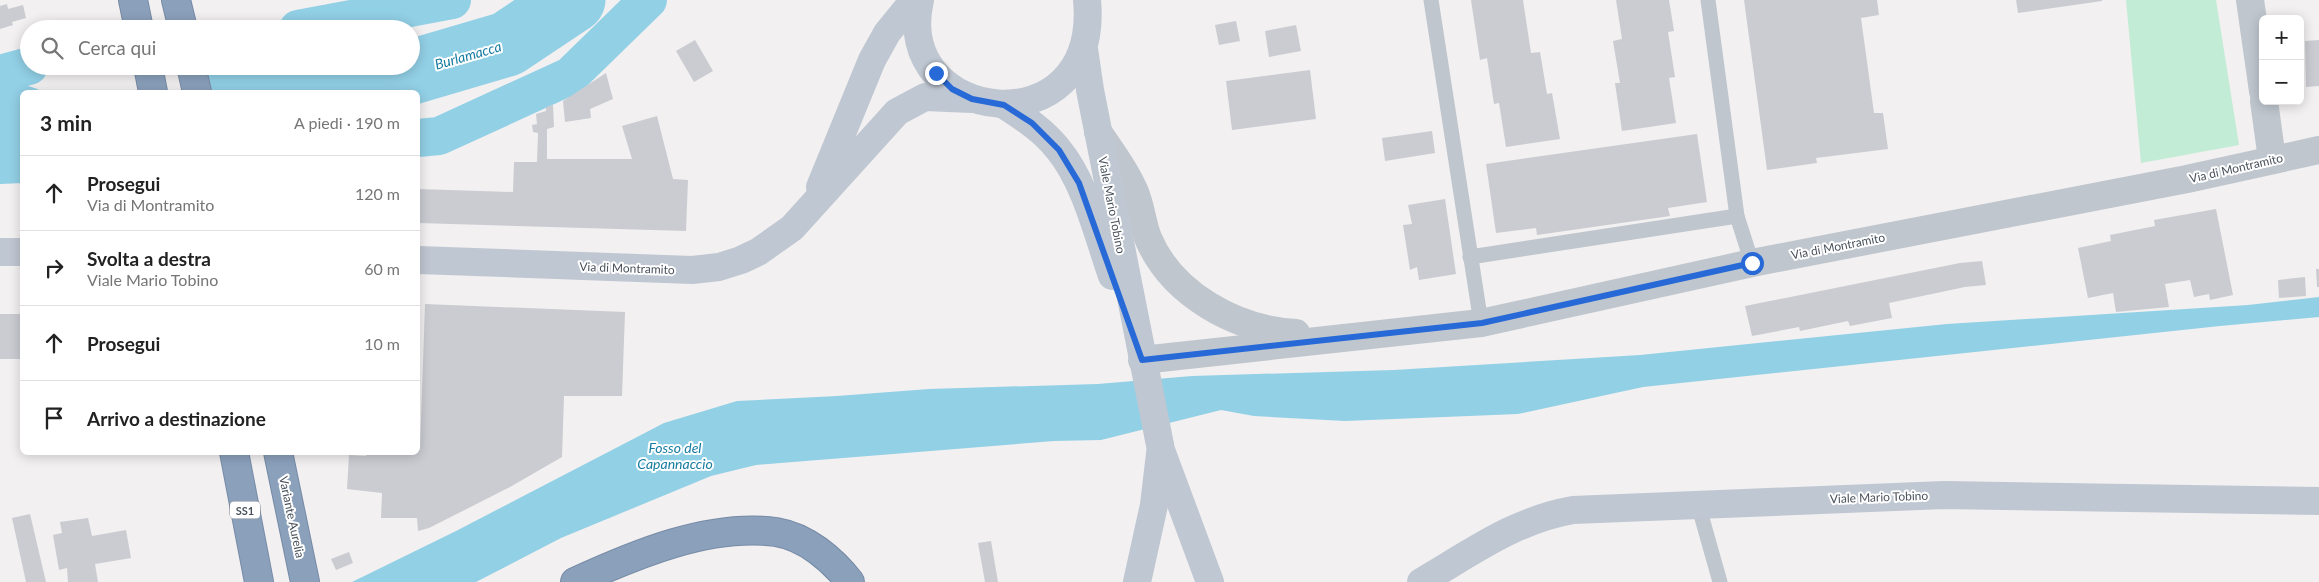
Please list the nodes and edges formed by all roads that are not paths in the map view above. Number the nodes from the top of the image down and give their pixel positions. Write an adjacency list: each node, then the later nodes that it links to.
1 (133, 0): 9 (highway)
2 (176, 0): 10 (highway)
3 (914, 0): 23 (main road, Via di Montramito)
4 (920, 0): 17 (main road)
5 (1087, 0): 11 (main road)
6 (1432, 0): 27 (lane)
7 (1708, 0): 24 (lane)
8 (2250, 0): 12 (street)
9 (137, 20)
10 (181, 20)
11 (1084, 49): 18 (main road); 20 (main road, Viale Mario Tobino)
12 (2259, 62)
13 (150, 75): 15 (highway)
14 (193, 75): 16 (highway)
15 (154, 90)
16 (197, 90)
17 (972, 99): 18 (main road); 23 (main road, Via di Montramito)
18 (1004, 105): 32 (main road, Viale Mario Tobino)
19 (2265, 105): 22 (street)
20 (1098, 132): 31 (street, Via di Montramito); 32 (main road, Viale Mario Tobino)
21 (2319, 150): 22 (street, Via di Montramito)
22 (2272, 159): 29 (street, Via di Montramito)
23 (814, 203): 28 (main road, Via di Montramito)
24 (1737, 216): 27 (lane); 29 (lane)
25 (0, 252): 26 (main road)
26 (20, 252)
27 (1470, 257): 30 (lane)
28 (420, 260)
29 (1752, 263): 30 (street, Via di Montramito)
30 (1482, 323): 31 (street, Via di Montramito)
31 (1357, 337): 32 (street, Via di Montramito)
32 (1144, 368): 33 (main road, Viale Mario Tobino)
33 (1161, 450): 43 (main road, Viale Mario Tobino); 44 (main road, Viale Mario Tobino)
34 (235, 455): 40 (highway, SS1)
35 (279, 455): 38 (highway, Variante Aurelia)
36 (2319, 501): 37 (main road, Viale Mario Tobino)
37 (1698, 504): 39 (main road, Viale Mario Tobino); 46 (lane)
38 (303, 571)
39 (1444, 573): 45 (main road, Viale Mario Tobino)
40 (257, 575)
41 (575, 582): 42 (highway)
42 (850, 582)
43 (1137, 582)
44 (1210, 582)
45 (1421, 582)
46 (1720, 582)

